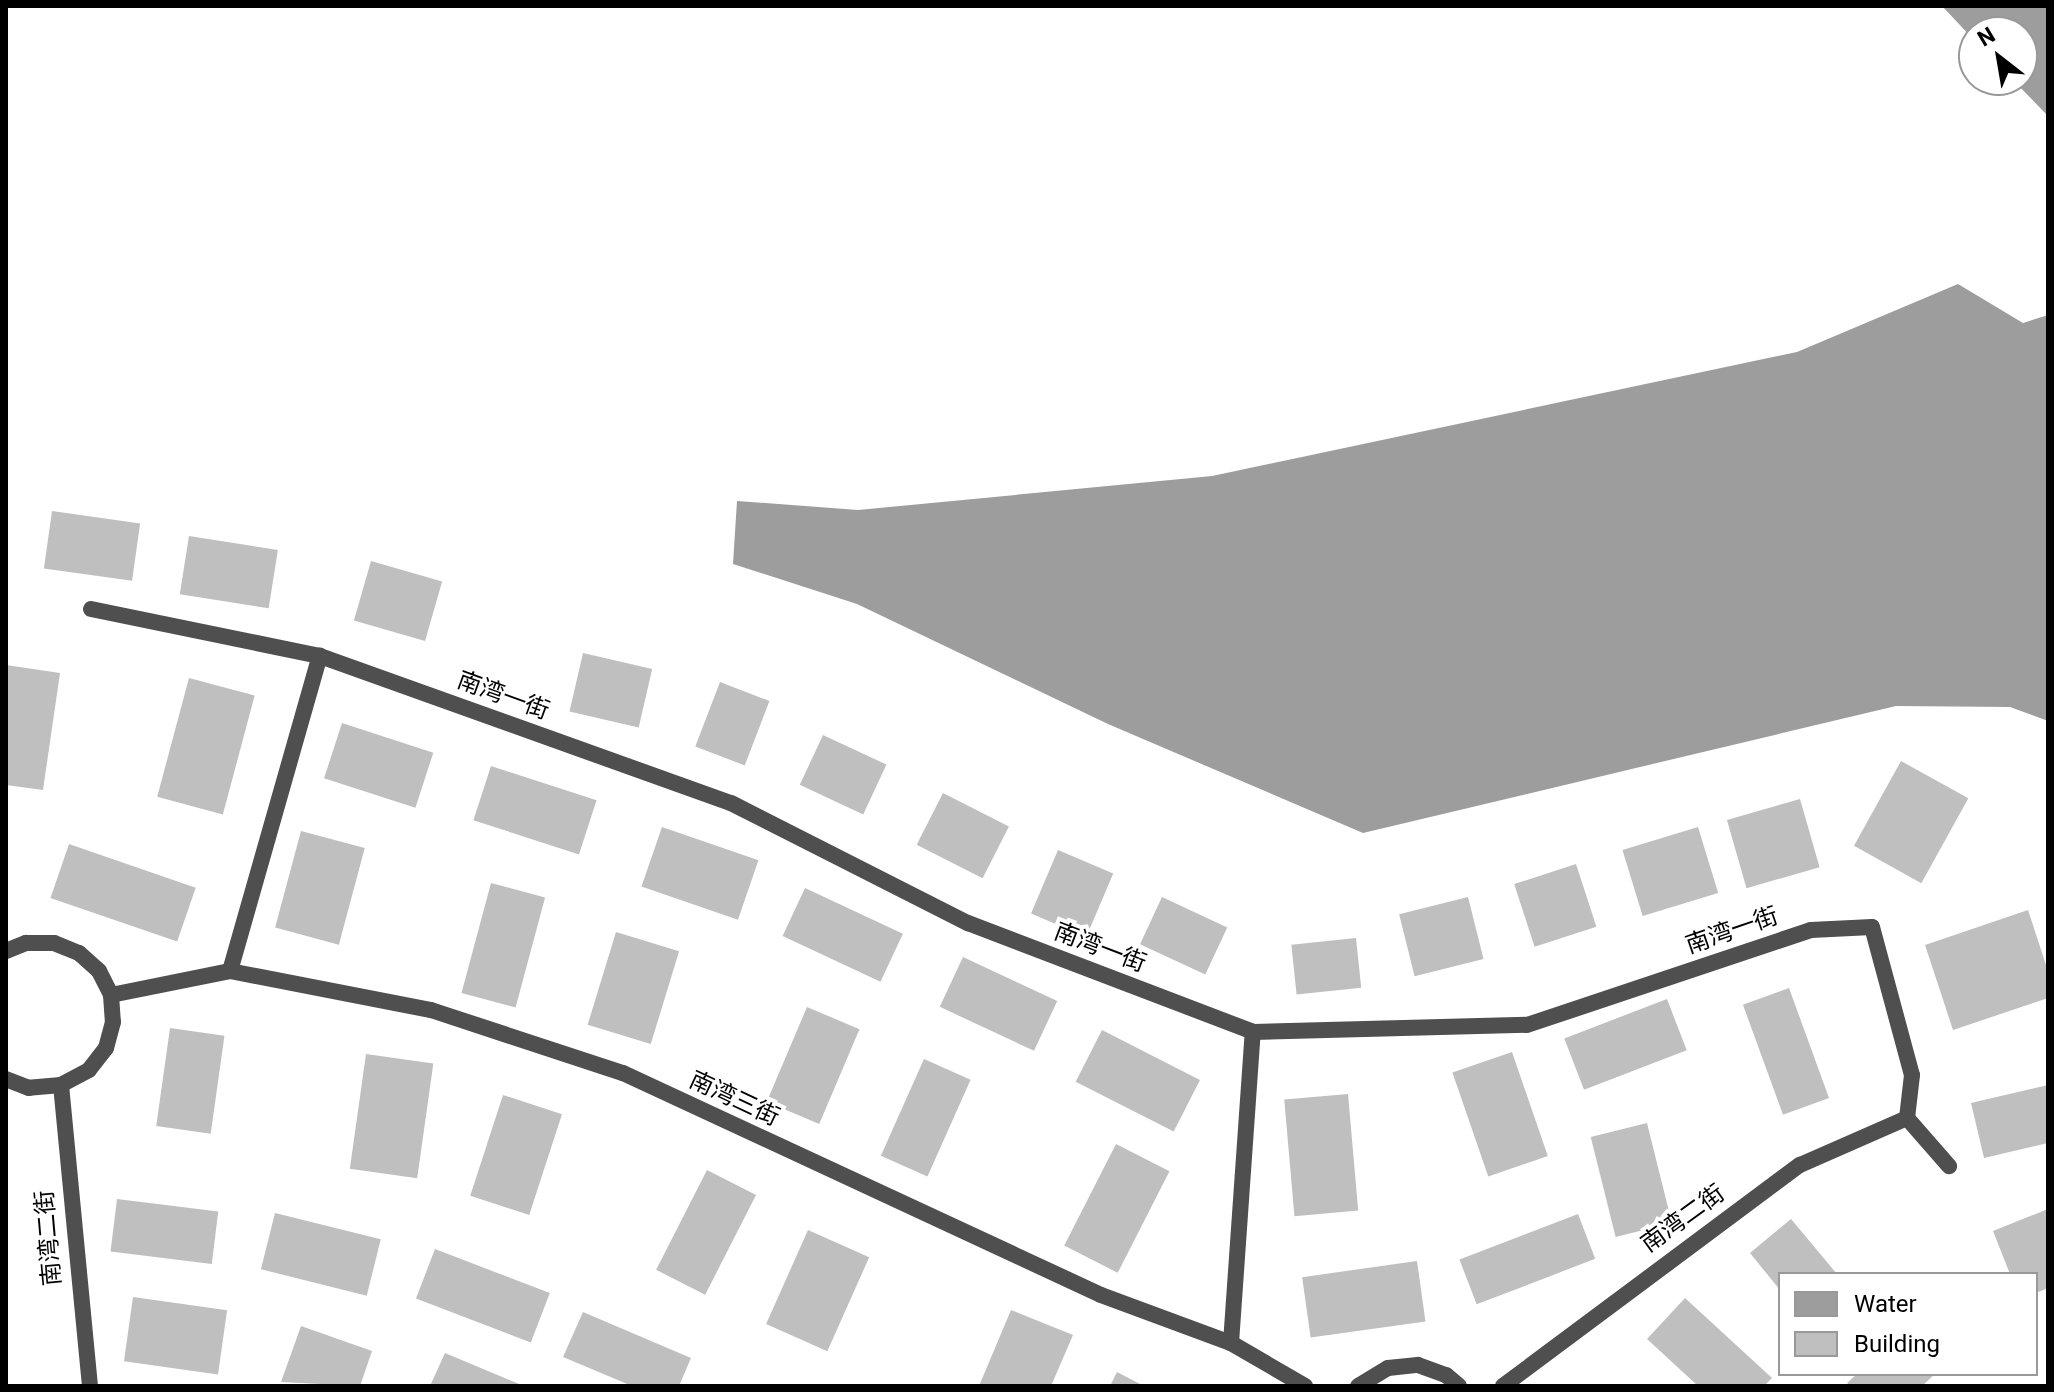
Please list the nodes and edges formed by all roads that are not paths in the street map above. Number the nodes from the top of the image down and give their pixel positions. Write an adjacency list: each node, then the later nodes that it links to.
1 (91, 609): 2 (lane, 南湾一街)
2 (320, 656): 4 (lane); 6 (lane, 南湾一街)
3 (6, 951): 5 (lane)
4 (230, 971): 5 (lane, 南湾三街); 11 (lane, 南湾三街)
5 (111, 995): 8 (lane)
6 (1253, 1032): 9 (lane, 南湾一街); 11 (lane)
7 (6, 1079): 8 (lane)
8 (61, 1085): 12 (lane, 南湾二街)
9 (1907, 1118): 10 (lane); 16 (lane, 南湾二街)
10 (1949, 1166)
11 (1231, 1343): 13 (lane, 南湾三街)
12 (90, 1386)
13 (1305, 1386)
14 (1358, 1386): 15 (lane)
15 (1459, 1386)
16 (1503, 1386)

